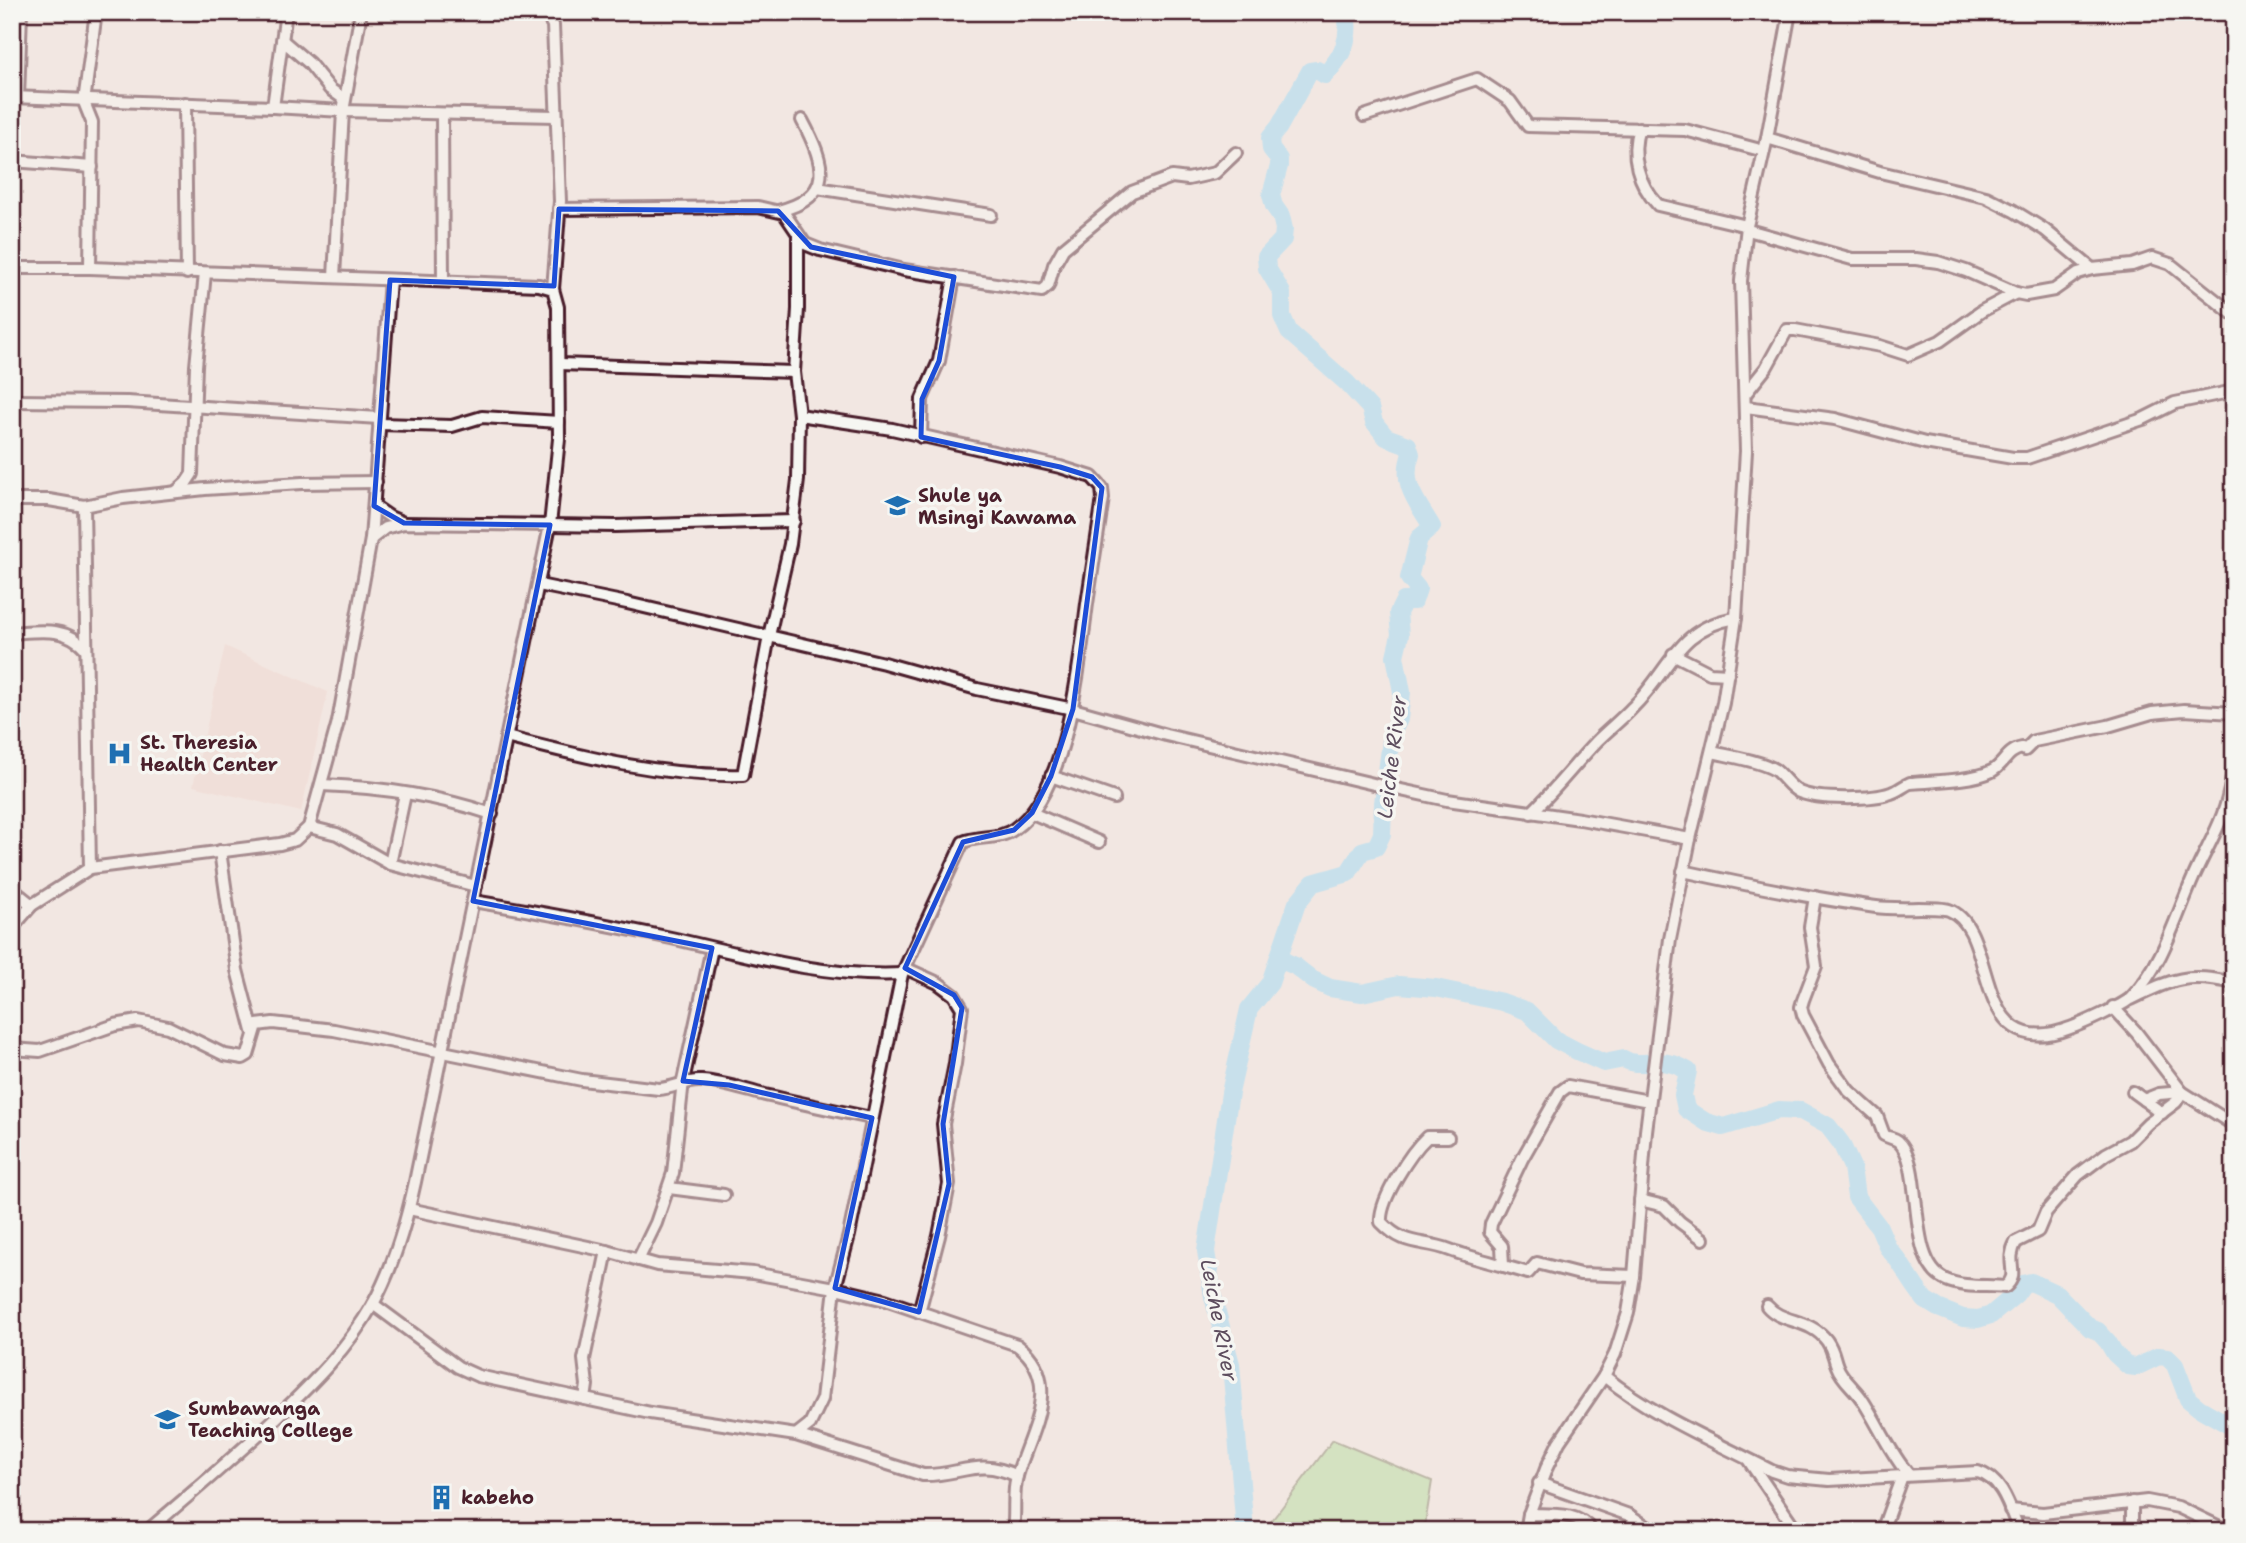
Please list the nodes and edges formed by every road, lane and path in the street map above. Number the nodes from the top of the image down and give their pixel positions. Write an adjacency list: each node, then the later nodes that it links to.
1 (21, 12): 8 (street)
2 (286, 12): 7 (street)
3 (361, 12): 9 (street)
4 (430, 12): 17 (street)
5 (1790, 12): 21 (street)
6 (93, 15): 10 (street)
7 (282, 40): 9 (street); 13 (street)
8 (15, 98): 10 (street)
9 (344, 99): 14 (street)
10 (84, 102): 11 (street); 19 (street)
11 (108, 102): 12 (street); 19 (street)
12 (185, 103): 13 (street); 35 (street)
13 (273, 107): 14 (street)
14 (342, 111): 15 (street); 37 (street)
15 (442, 114): 17 (street); 40 (street)
16 (1364, 116): 20 (street)
17 (555, 117): 27 (street)
18 (802, 120): 26 (street)
19 (92, 122): 25 (street)
20 (1639, 128): 22 (street); 30 (street)
21 (1767, 138): 22 (street); 34 (street)
22 (1764, 151): 30 (street)
23 (1236, 153): 38 (street)
24 (12, 161): 25 (street)
25 (92, 167): 33 (street)
26 (817, 188): 28 (street); 29 (street)
27 (559, 209): 28 (street); 41 (street)
28 (778, 211): 31 (street)
29 (991, 215)
30 (1748, 228): 42 (street); 47 (street)
31 (798, 236): 38 (street); 45 (street)
32 (12, 268): 33 (street)
33 (90, 268): 35 (street)
34 (2092, 269): 42 (street); 43 (street)
35 (187, 273): 36 (street)
36 (205, 274): 37 (street); 49 (street)
37 (334, 277): 39 (street)
38 (954, 277): 54 (street)
39 (390, 280): 40 (street); 52 (street)
40 (443, 281): 41 (street)
41 (553, 289): 44 (street)
42 (2016, 293): 47 (street)
43 (2234, 315)
44 (560, 364): 45 (street); 53 (street)
45 (794, 372): 51 (street)
46 (2234, 391): 50 (street)
47 (1746, 393): 50 (street)
48 (12, 401): 49 (street)
49 (195, 406): 52 (street); 55 (street)
50 (1746, 407): 67 (street)
51 (799, 415): 54 (street); 62 (street)
52 (379, 421): 53 (street); 56 (street)
53 (559, 422): 64 (street)
54 (920, 437): 73 (street)
55 (192, 474): 57 (street); 58 (street)
56 (376, 482): 57 (street); 61 (street)
57 (205, 489): 58 (street)
58 (176, 491): 60 (street)
59 (12, 500): 60 (street)
60 (84, 506): 70 (street)
61 (374, 506): 63 (street); 65 (street)
62 (794, 520): 64 (street); 69 (street)
63 (404, 523): 64 (street); 65 (street)
64 (550, 526): 66 (street)
65 (371, 539): 79 (street)
66 (539, 585): 69 (street); 75 (street)
67 (1736, 618): 71 (street); 72 (street)
68 (12, 633): 70 (street)
69 (769, 636): 73 (street); 75 (street)
70 (86, 649): 90 (street)
71 (1672, 654): 72 (street); 83 (street)
72 (1728, 674): 76 (street)
73 (1073, 709): 78 (street); 83 (street)
74 (2234, 713): 76 (street)
75 (506, 737): 84 (street)
76 (1712, 752): 86 (street)
77 (2234, 762): 101 (street)
78 (1051, 776): 81 (street); 82 (street)
79 (321, 785): 80 (street); 85 (street)
80 (405, 794): 84 (street); 89 (street)
81 (1114, 798)
82 (1032, 813): 87 (street); 99 (street)
83 (1531, 813): 86 (street)
84 (492, 814): 92 (street)
85 (309, 827): 88 (street); 89 (street)
86 (1690, 839): 91 (street)
87 (1099, 842)
88 (219, 852): 90 (street); 103 (street)
89 (390, 864): 92 (street)
90 (90, 868): 96 (street)
91 (1683, 871): 94 (street); 110 (street)
92 (476, 886): 95 (street)
93 (12, 889): 96 (street)
94 (1815, 897): 102 (street); 111 (street)
95 (473, 901): 98 (street); 105 (street)
96 (32, 905): 97 (street)
97 (12, 928)
98 (712, 947): 99 (street); 106 (street)
99 (904, 971): 112 (street); 127 (street)
100 (2234, 983): 101 (street)
101 (2129, 1000): 102 (street)
102 (2113, 1007): 108 (street)
103 (253, 1031): 104 (street); 105 (street)
104 (12, 1049)
105 (440, 1052): 106 (street); 118 (street)
106 (683, 1081): 112 (street); 115 (street)
107 (2133, 1092): 109 (street)
108 (2182, 1092): 109 (street); 111 (street); 113 (street)
109 (2144, 1100): 111 (street)
110 (1649, 1101): 117 (street); 122 (street)
111 (2162, 1112)
112 (872, 1118): 124 (street)
113 (2234, 1125)
114 (1448, 1137): 122 (street)
115 (669, 1188): 116 (street); 121 (street)
116 (724, 1195)
117 (1640, 1200): 119 (street); 123 (street)
118 (409, 1209): 120 (street); 125 (street)
119 (1703, 1239)
120 (607, 1251): 121 (street); 129 (street)
121 (638, 1260): 124 (street)
122 (1503, 1266): 123 (street)
123 (1634, 1276): 128 (street)
124 (835, 1288): 127 (street); 130 (street)
125 (373, 1304): 129 (street); 138 (street)
126 (1767, 1306): 133 (street)
127 (919, 1312): 132 (street)
128 (1604, 1376): 131 (street); 134 (street)
129 (585, 1399): 130 (street)
130 (796, 1435): 132 (street)
131 (1746, 1457): 133 (street); 143 (street)
132 (1017, 1476): 139 (street)
133 (1906, 1476): 136 (street); 144 (street)
134 (1539, 1483): 137 (street); 142 (street)
135 (2132, 1502): 136 (street); 146 (street); 147 (street)
136 (2010, 1510): 145 (street)
137 (1529, 1514): 140 (street); 141 (street)
138 (147, 1531)
139 (1013, 1531)
140 (1526, 1531)
141 (1592, 1531)
142 (1653, 1531)
143 (1797, 1531)
144 (1882, 1531)
145 (2019, 1531)
146 (2132, 1531)
147 (2228, 1531)

